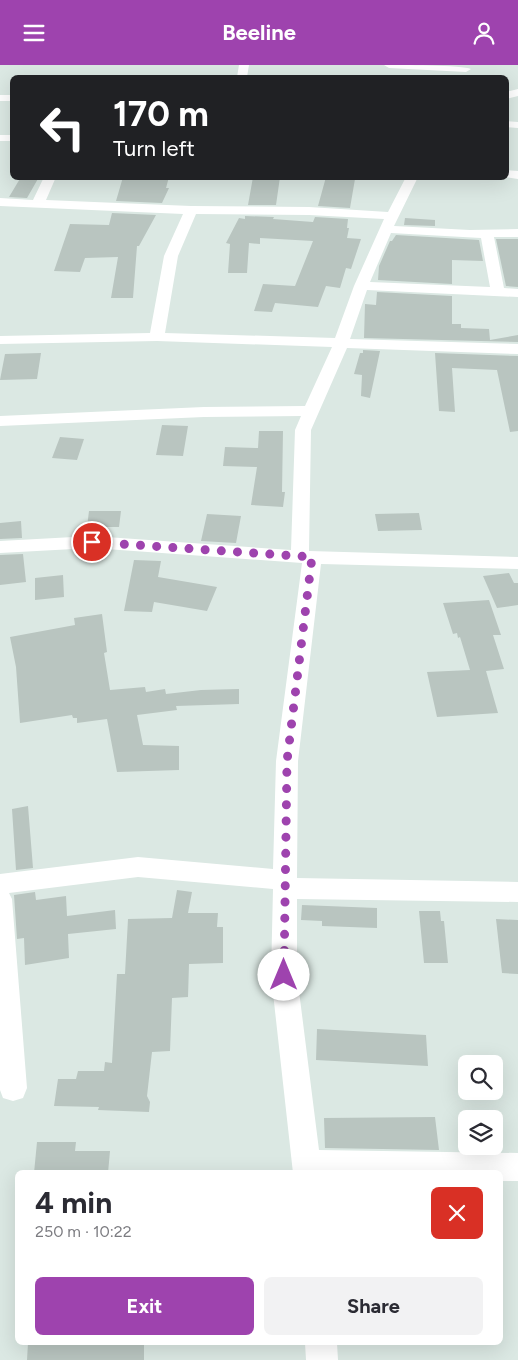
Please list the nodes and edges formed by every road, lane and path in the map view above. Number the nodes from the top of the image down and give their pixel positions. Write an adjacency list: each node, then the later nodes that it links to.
1 (389, 65): 2 (street)
2 (465, 70)
3 (49, 180): 6 (street)
4 (410, 180): 8 (street)
5 (0, 203): 6 (street)
6 (38, 203): 7 (street)
7 (191, 210): 8 (street); 14 (street)
8 (389, 222): 9 (street); 11 (street)
9 (488, 233): 10 (street); 12 (street)
10 (518, 233)
11 (361, 286): 12 (street); 16 (street)
12 (498, 293): 13 (street)
13 (518, 293)
14 (157, 337): 15 (street); 16 (street)
15 (0, 339)
16 (341, 344): 17 (street); 18 (street)
17 (518, 349)
18 (311, 411): 19 (street); 21 (street)
19 (0, 421)
20 (0, 547): 21 (street)
21 (306, 557): 22 (street); 24 (street)
22 (518, 563)
23 (0, 884): 24 (street)
24 (285, 884): 25 (street); 29 (street)
25 (518, 892)
26 (0, 899): 27 (street)
27 (13, 1088)
28 (518, 1167): 29 (street)
29 (308, 1168)
30 (321, 1345): 31 (street)
31 (322, 1360)

